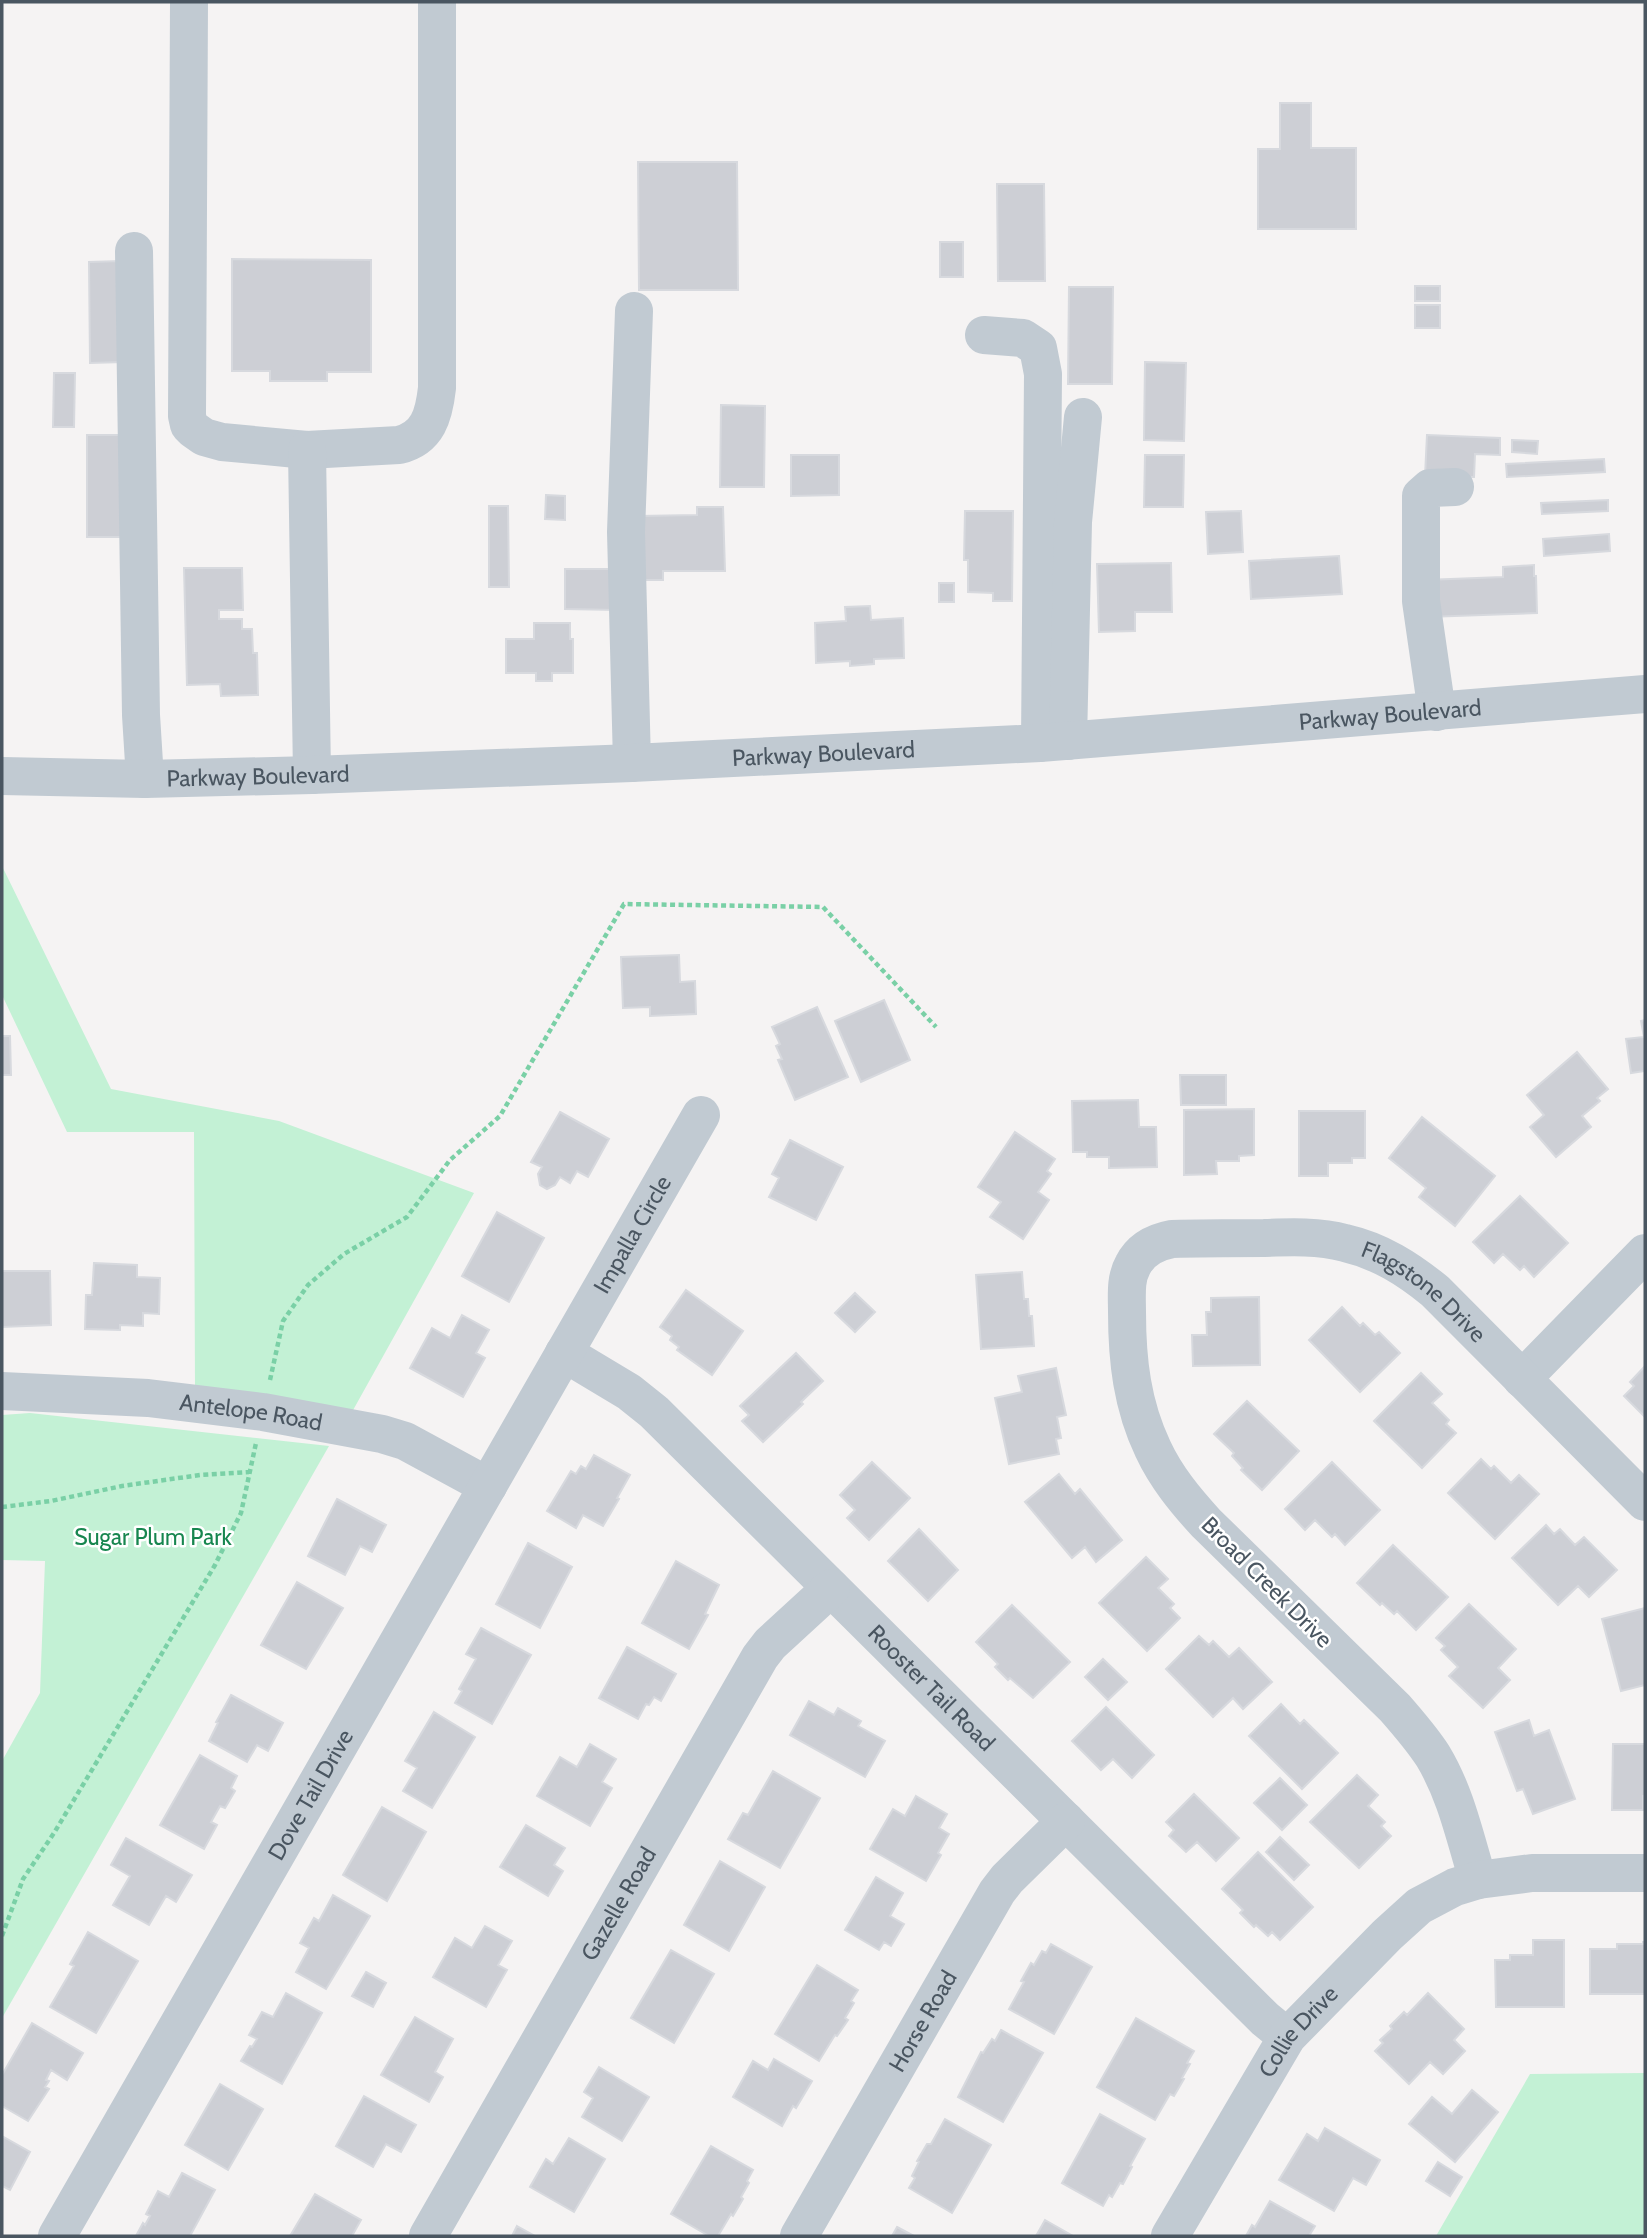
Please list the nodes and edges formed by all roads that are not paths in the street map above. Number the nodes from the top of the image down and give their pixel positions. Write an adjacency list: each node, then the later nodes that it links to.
1 (189, 2): 7 (street)
2 (437, 2): 7 (street)
3 (134, 251): 15 (street)
4 (634, 311): 12 (street)
5 (984, 335): 11 (street)
6 (1083, 417): 11 (street)
7 (307, 450): 13 (street)
8 (1455, 486): 10 (street)
9 (1645, 694): 10 (street, Parkway Boulevard)
10 (1437, 712): 11 (street, Parkway Boulevard)
11 (1054, 742): 12 (street, Parkway Boulevard)
12 (632, 763): 13 (street, Parkway Boulevard)
13 (312, 775): 15 (street, Parkway Boulevard)
14 (2, 776): 15 (street, Parkway Boulevard)
15 (145, 779)
16 (701, 1115): 19 (street, Impalla Circle)
17 (1645, 1253): 20 (street)
18 (1137, 1258): 20 (street, Flagstone Drive); 27 (street, Broad Creek Drive)
19 (564, 1353): 22 (street, Dove Tail Drive); 24 (street, Rooster Tail Road)
20 (1522, 1379): 23 (street, Flagstone Drive)
21 (2, 1391): 22 (street, Antelope Road)
22 (488, 1486): 29 (street, Dove Tail Drive)
23 (1645, 1502)
24 (831, 1588): 25 (street, Rooster Tail Road); 30 (street, Gazelle Road)
25 (1066, 1821): 28 (street, Rooster Tail Road); 31 (street, Horse Road)
26 (1645, 1873): 27 (street, Collie Drive)
27 (1478, 1880): 28 (street, Collie Drive)
28 (1287, 2037): 32 (street, Collie Drive)
29 (57, 2236)
30 (428, 2236)
31 (799, 2236)
32 (1170, 2236)

